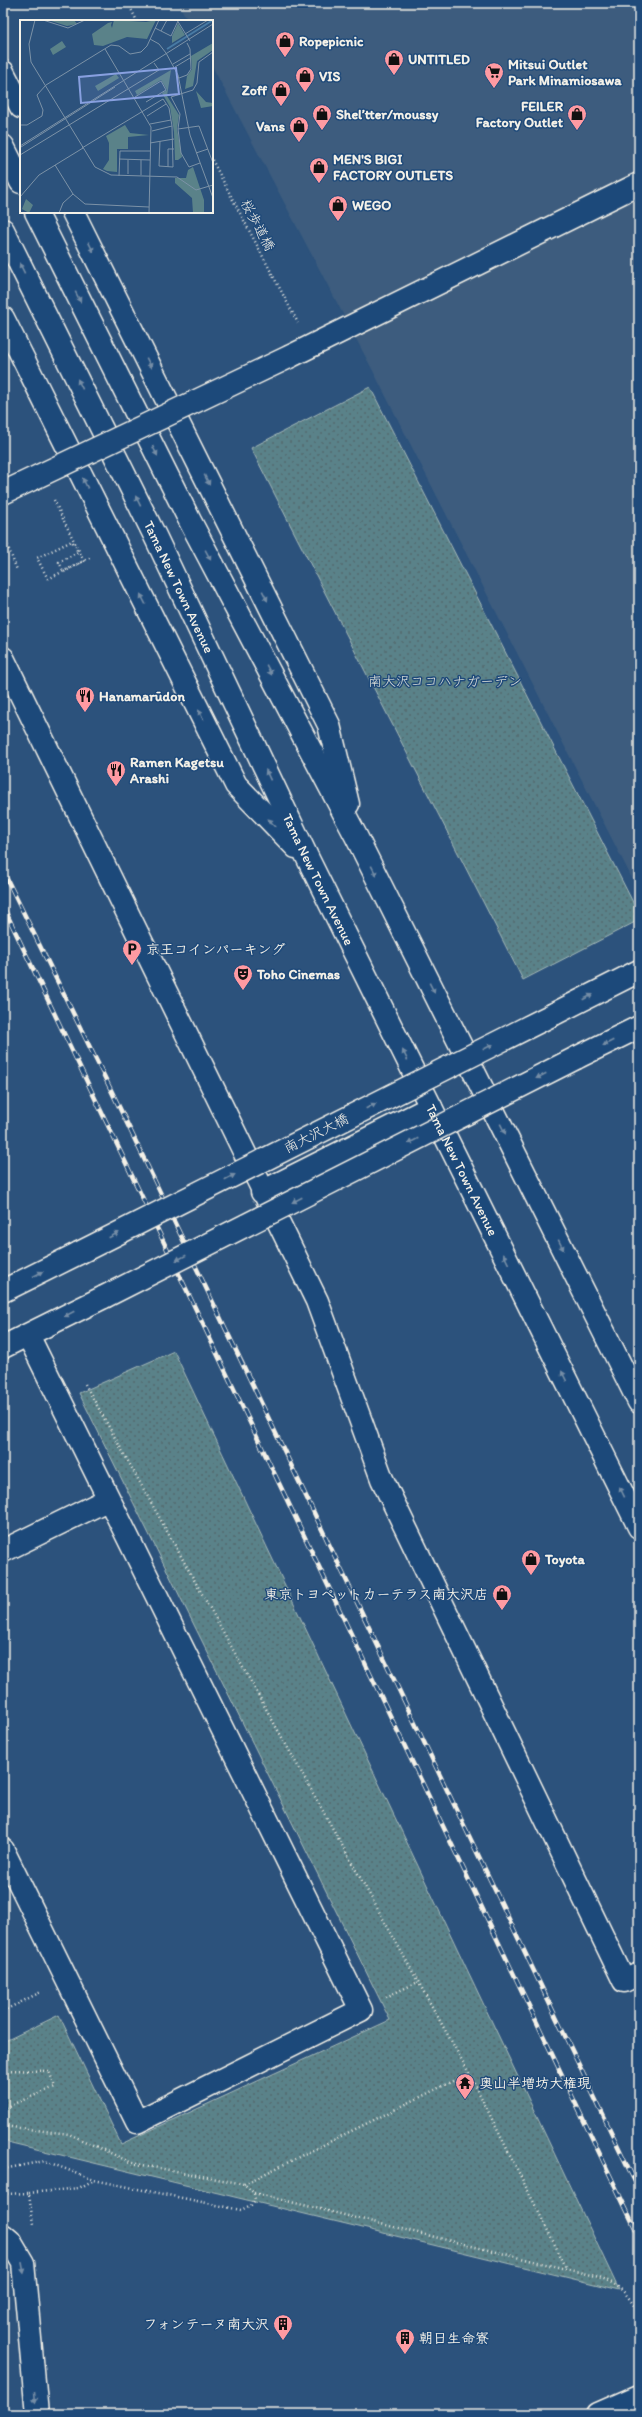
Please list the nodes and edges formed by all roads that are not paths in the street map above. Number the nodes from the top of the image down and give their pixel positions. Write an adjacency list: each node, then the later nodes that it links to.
1 (3, 72): 2 (street)
2 (20, 105)
3 (3, 146): 4 (street)
4 (20, 180)
5 (639, 184): 10 (street, bridge)
6 (36, 213): 12 (street, one-way to 12)
7 (73, 213): 12 (street, one-way to 12)
8 (3, 230): 13 (street, Tama New Town Avenue, one-way to 8)
9 (3, 318): 13 (street, one-way to 9)
10 (3, 493)
11 (3, 658): 17 (street)
12 (356, 836): 21 (street, one-way to 21)
13 (309, 861): 16 (street, Tama New Town Avenue, one-way to 13)
14 (639, 971): 18 (street, 南大沢大橋, one-way to 14, bridge)
15 (639, 1027): 19 (street, one-way to 19, bridge)
16 (431, 1107): 17 (street); 23 (street, Tama New Town Avenue, one-way to 16)
17 (262, 1192): 26 (street)
18 (3, 1291)
19 (28, 1335): 20 (street); 22 (street)
20 (3, 1347)
21 (639, 1402)
22 (109, 1499): 24 (street); 25 (street)
23 (639, 1527)
24 (3, 1551)
25 (3, 1850)
26 (639, 1974)
27 (3, 2235): 29 (street, one-way to 29)
28 (639, 2396): 30 (street)
29 (37, 2414)
30 (598, 2414)

